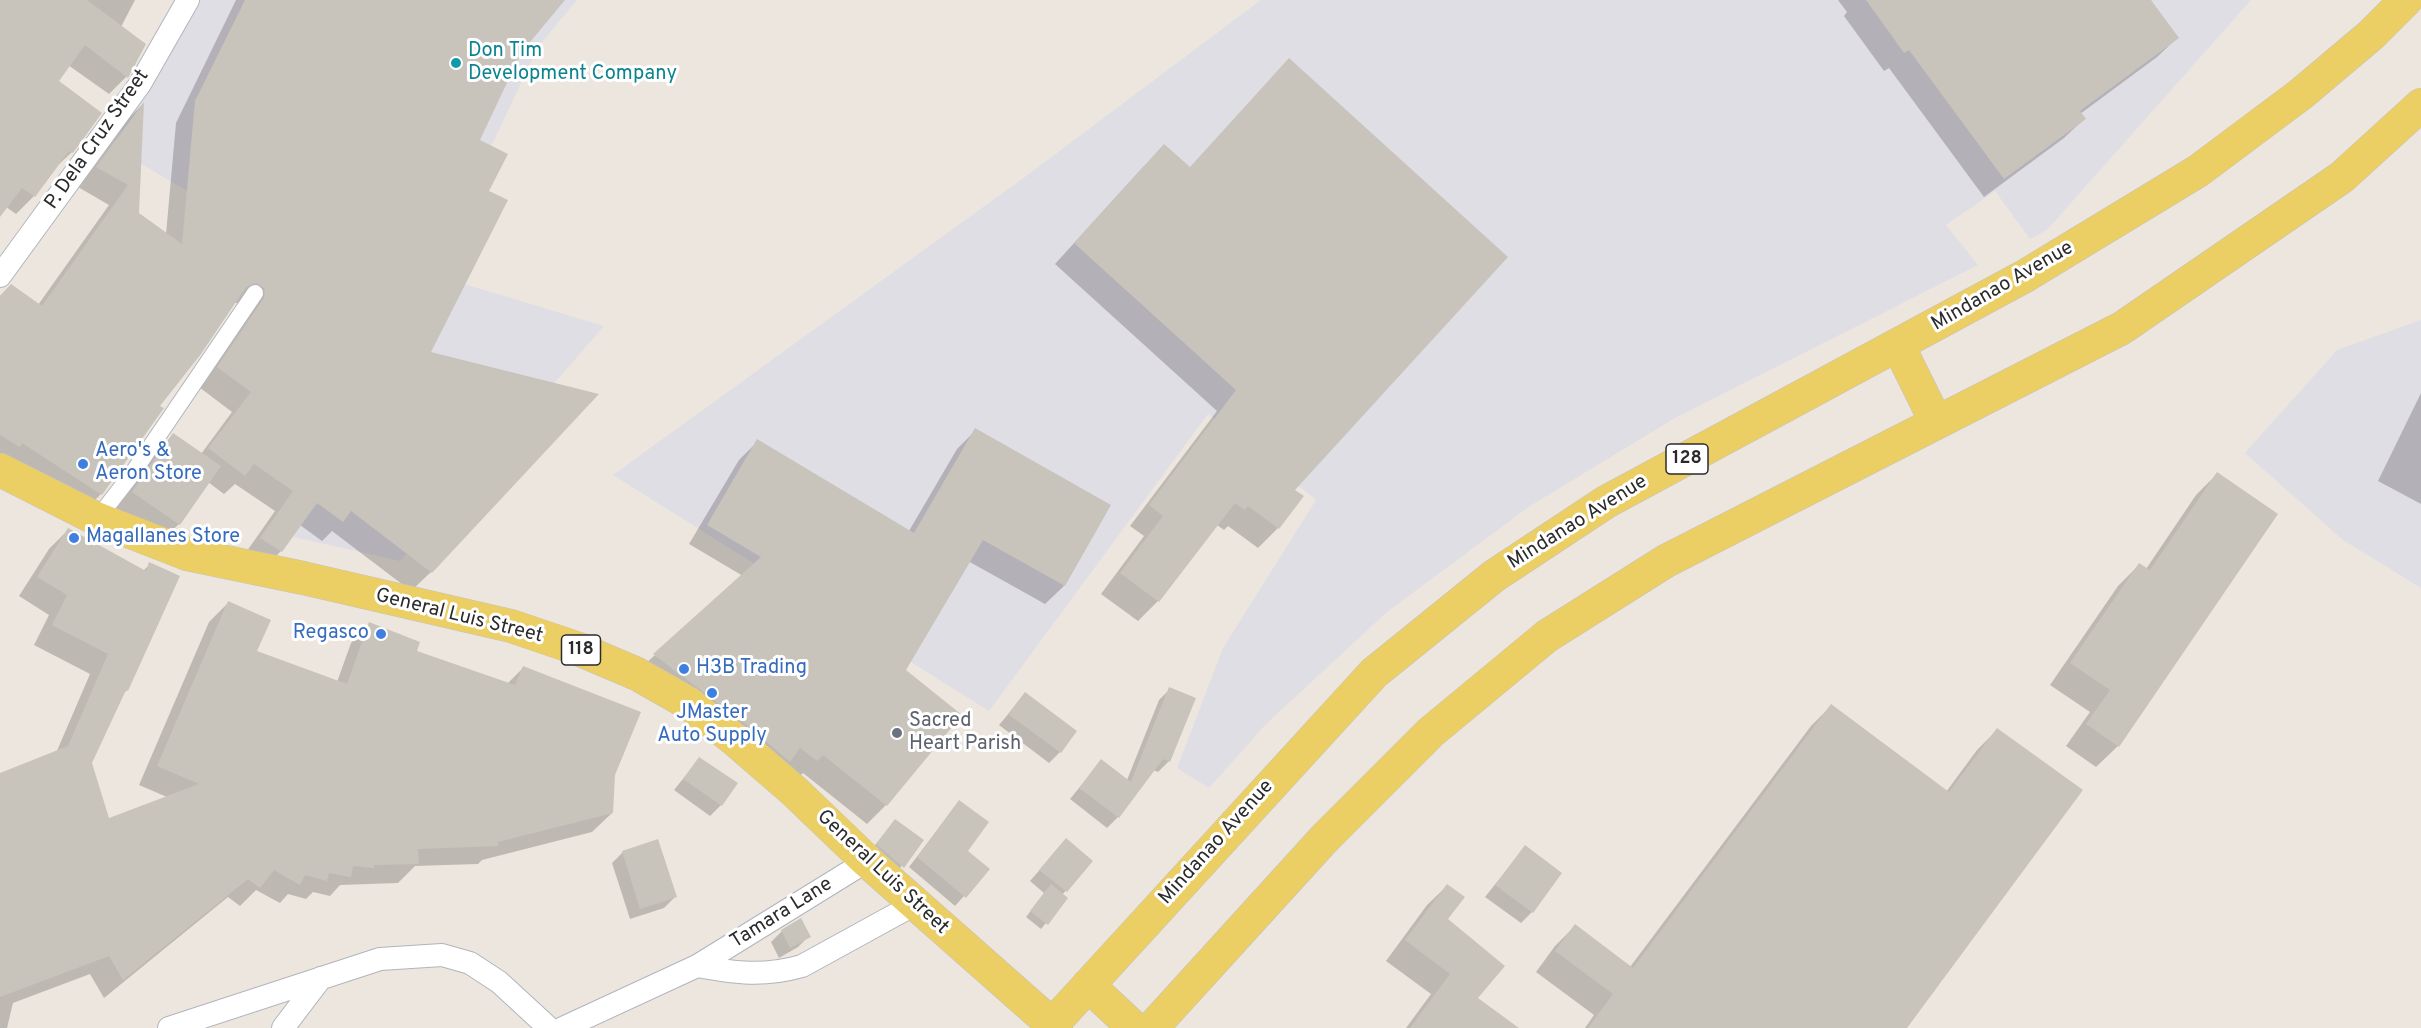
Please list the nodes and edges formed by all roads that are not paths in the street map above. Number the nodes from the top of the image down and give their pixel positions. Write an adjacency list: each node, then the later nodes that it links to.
1 (188, 0): 4 (street, P. Dela Cruz Street)
2 (2406, 0): 6 (main road, Mindanao Avenue / 128)
3 (2421, 105): 7 (main road)
4 (0, 276)
5 (255, 293): 9 (street)
6 (1899, 345): 7 (main road); 14 (main road, Mindanao Avenue / 128)
7 (1936, 422): 21 (main road)
8 (0, 470): 9 (main road, General Luis Street / 118)
9 (98, 519): 10 (main road, General Luis Street / 118)
10 (867, 861): 11 (main road, General Luis Street / 118); 12 (street, Tamara Lane)
11 (915, 904): 12 (street, Tamara Lane); 15 (main road, General Luis Street / 118)
12 (697, 966): 19 (street, Tamara Lane)
13 (321, 978): 16 (street); 17 (street); 18 (street)
14 (1088, 985): 15 (main road, Mindanao Avenue / 128); 20 (main road)
15 (1054, 1026)
16 (169, 1028)
17 (283, 1028)
18 (549, 1028)
19 (563, 1028)
20 (1134, 1028)
21 (1152, 1028)

